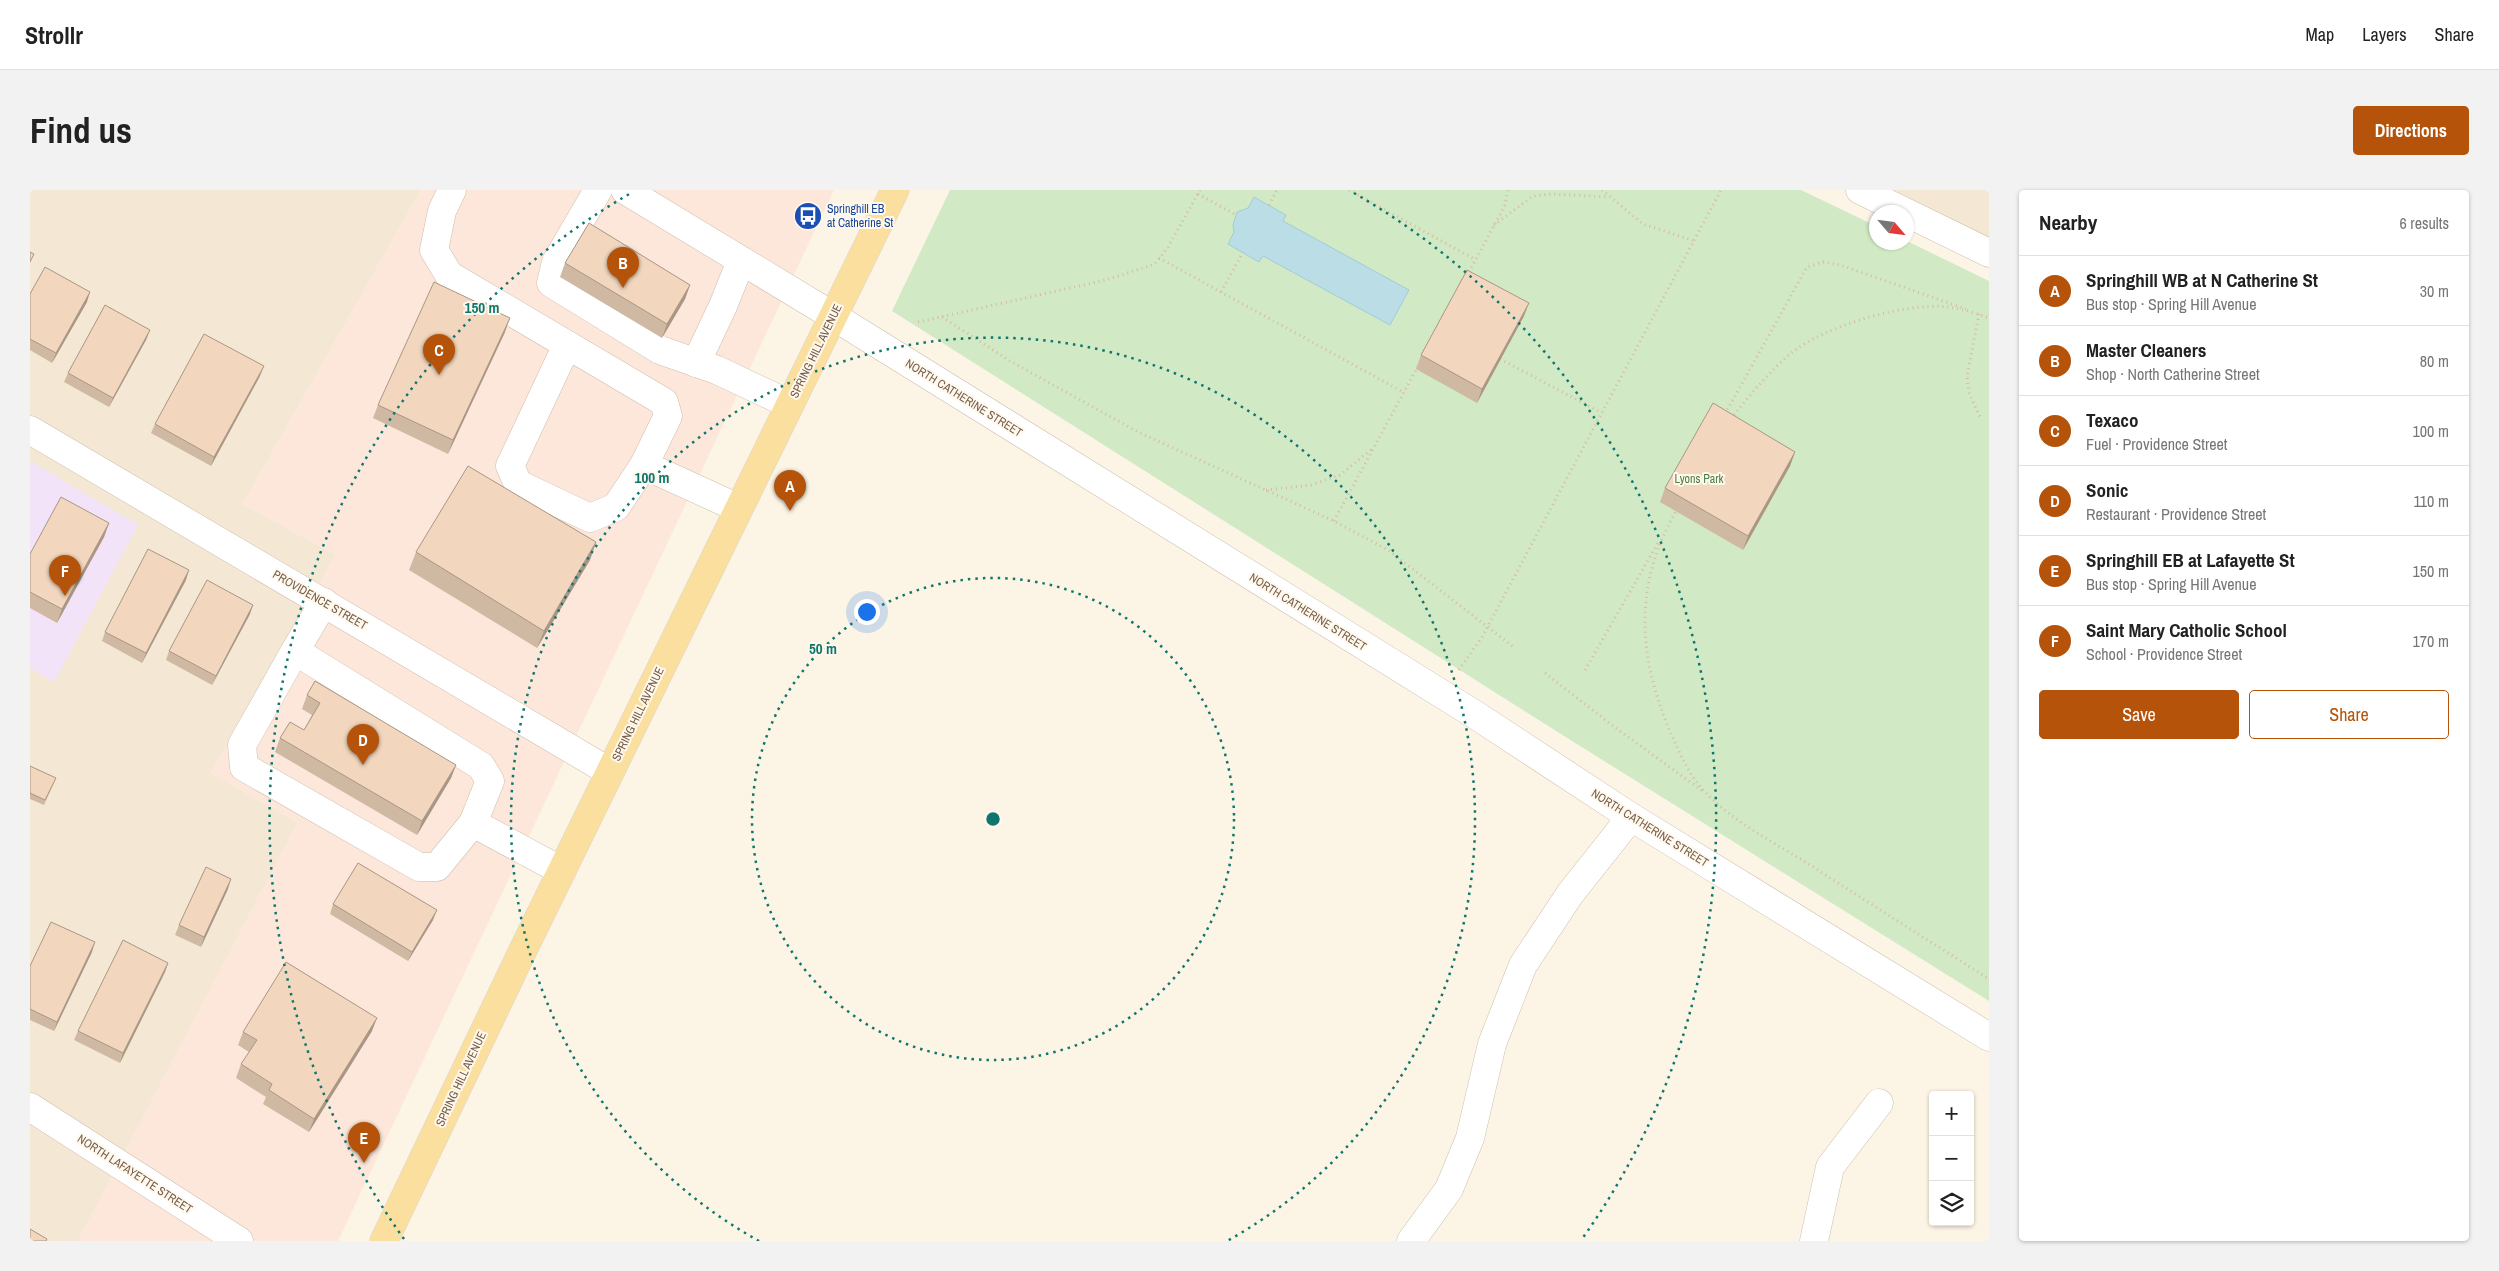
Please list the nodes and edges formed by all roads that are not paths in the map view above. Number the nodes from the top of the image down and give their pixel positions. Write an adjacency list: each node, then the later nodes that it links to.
1 (452, 190): 9 (street)
2 (598, 190): 10 (street)
3 (625, 190): 7 (street, NORTH CATHERINE STREET)
4 (895, 190): 8 (main road, SPRING HILL AVENUE)
5 (1860, 190): 6 (street)
6 (1989, 253)
7 (741, 261): 8 (street, NORTH CATHERINE STREET); 10 (street)
8 (833, 316): 11 (main road, SPRING HILL AVENUE); 18 (street, NORTH CATHERINE STREET)
9 (567, 345): 13 (street); 13 (street)
10 (696, 363): 11 (street)
11 (789, 404): 14 (main road, SPRING HILL AVENUE)
12 (30, 430): 15 (street, PROVIDENCE STREET)
13 (644, 465): 14 (street)
14 (738, 508): 17 (main road, SPRING HILL AVENUE)
15 (324, 602): 16 (street); 17 (street, PROVIDENCE STREET)
16 (295, 651): 19 (street); 19 (street)
17 (610, 772): 20 (main road, SPRING HILL AVENUE)
18 (1631, 817): 21 (street, NORTH CATHERINE STREET); 26 (street)
19 (473, 823): 20 (street)
20 (562, 871): 25 (main road, SPRING HILL AVENUE)
21 (1989, 1037)
22 (1879, 1103): 27 (street)
23 (30, 1107): 24 (street, NORTH LAFAYETTE STREET)
24 (240, 1241)
25 (384, 1241)
26 (1411, 1241)
27 (1814, 1241)

